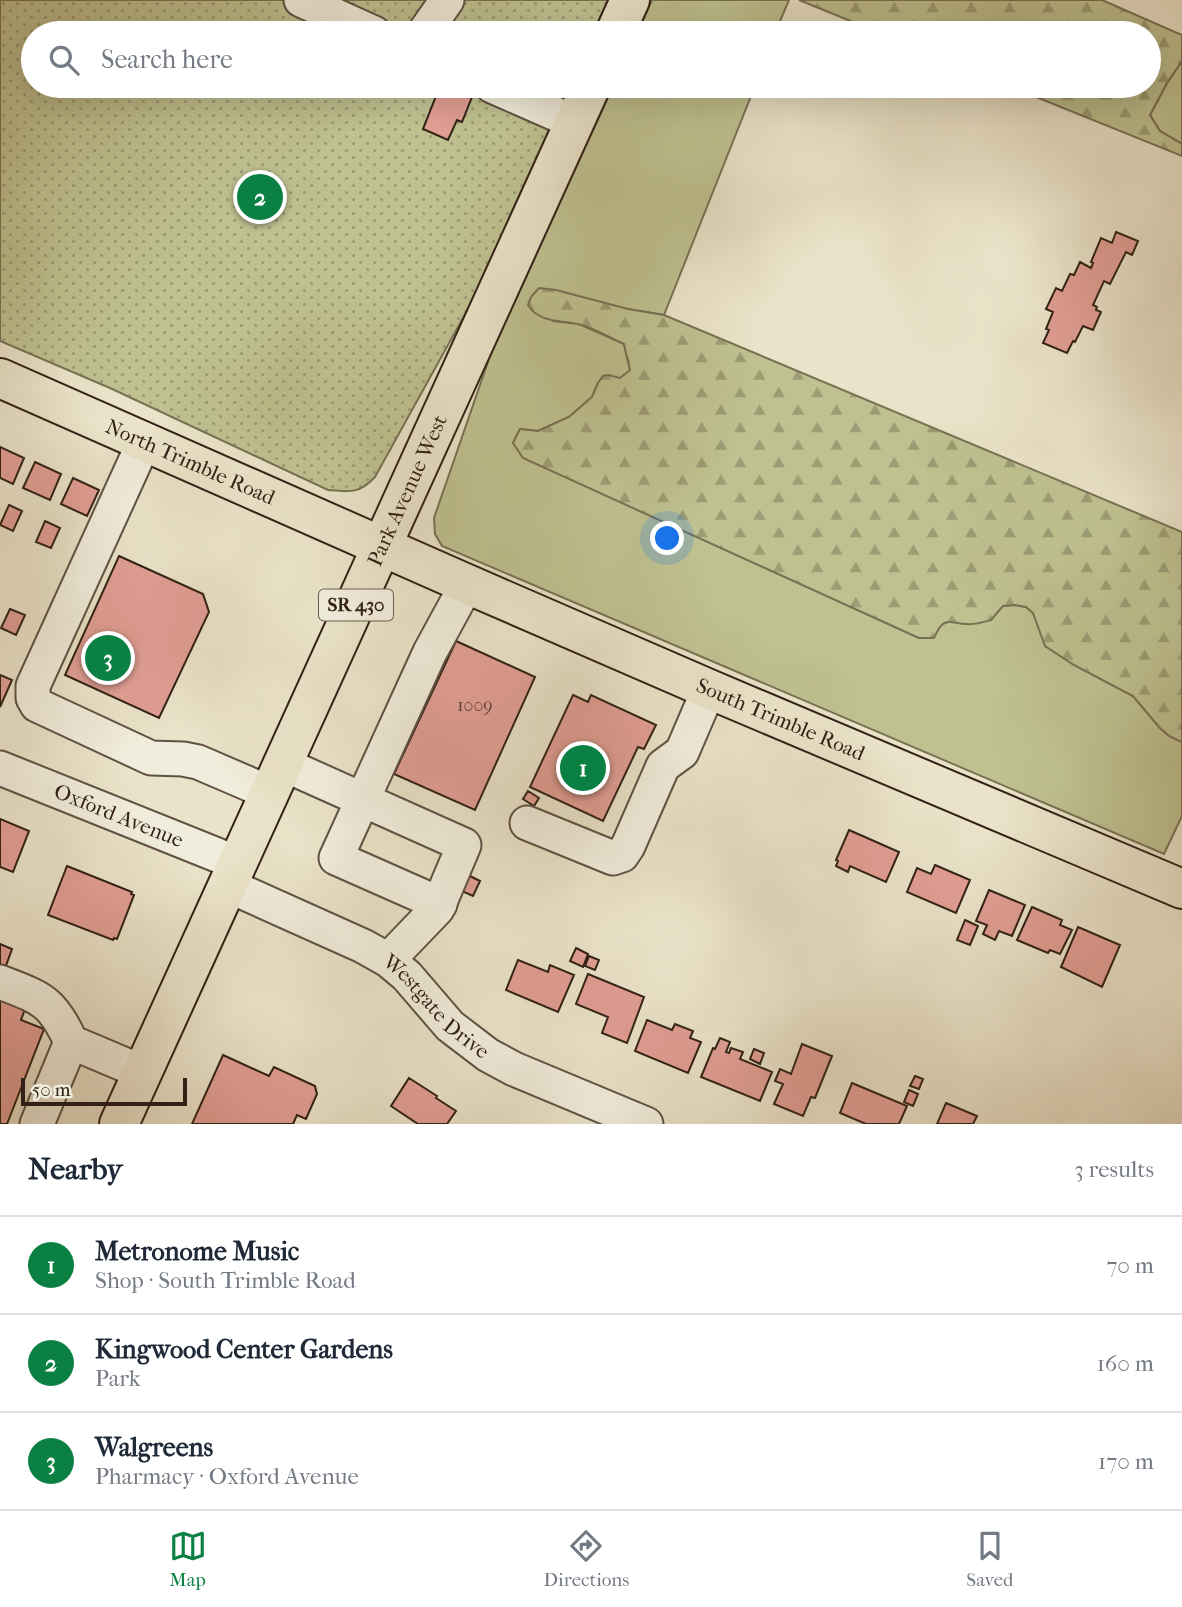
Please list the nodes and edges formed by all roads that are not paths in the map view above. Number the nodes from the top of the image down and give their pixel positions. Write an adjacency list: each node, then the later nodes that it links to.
1 (301, 0): 4 (street)
2 (447, 0): 5 (street)
3 (630, 0): 6 (main road)
4 (347, 21)
5 (432, 21)
6 (620, 21)
7 (519, 98): 9 (street)
8 (585, 98): 9 (main road, Park Avenue West / SR 430)
9 (574, 122): 12 (main road, Park Avenue West / SR 430)
10 (0, 377): 11 (main road, North Trimble Road)
11 (144, 442): 12 (main road, North Trimble Road); 16 (street)
12 (382, 546): 13 (main road, South Trimble Road); 16 (main road, Park Avenue West / SR 430)
13 (467, 584): 14 (main road, South Trimble Road); 17 (street)
14 (709, 689): 18 (street); 20 (main road, South Trimble Road)
15 (0, 768): 19 (street, Oxford Avenue)
16 (277, 779): 17 (street); 19 (main road, Park Avenue West / SR 430)
17 (362, 799): 21 (street); 21 (street)
18 (527, 823)
19 (232, 874): 22 (street, Westgate Drive); 25 (main road, Park Avenue West / SR 430)
20 (1182, 889)
21 (440, 904): 22 (street)
22 (387, 960): 28 (street, Westgate Drive)
23 (0, 982): 24 (street)
24 (71, 1042): 25 (street); 26 (street)
25 (142, 1072): 27 (main road, Park Avenue West / SR 430)
26 (37, 1124)
27 (119, 1124)
28 (646, 1124)

